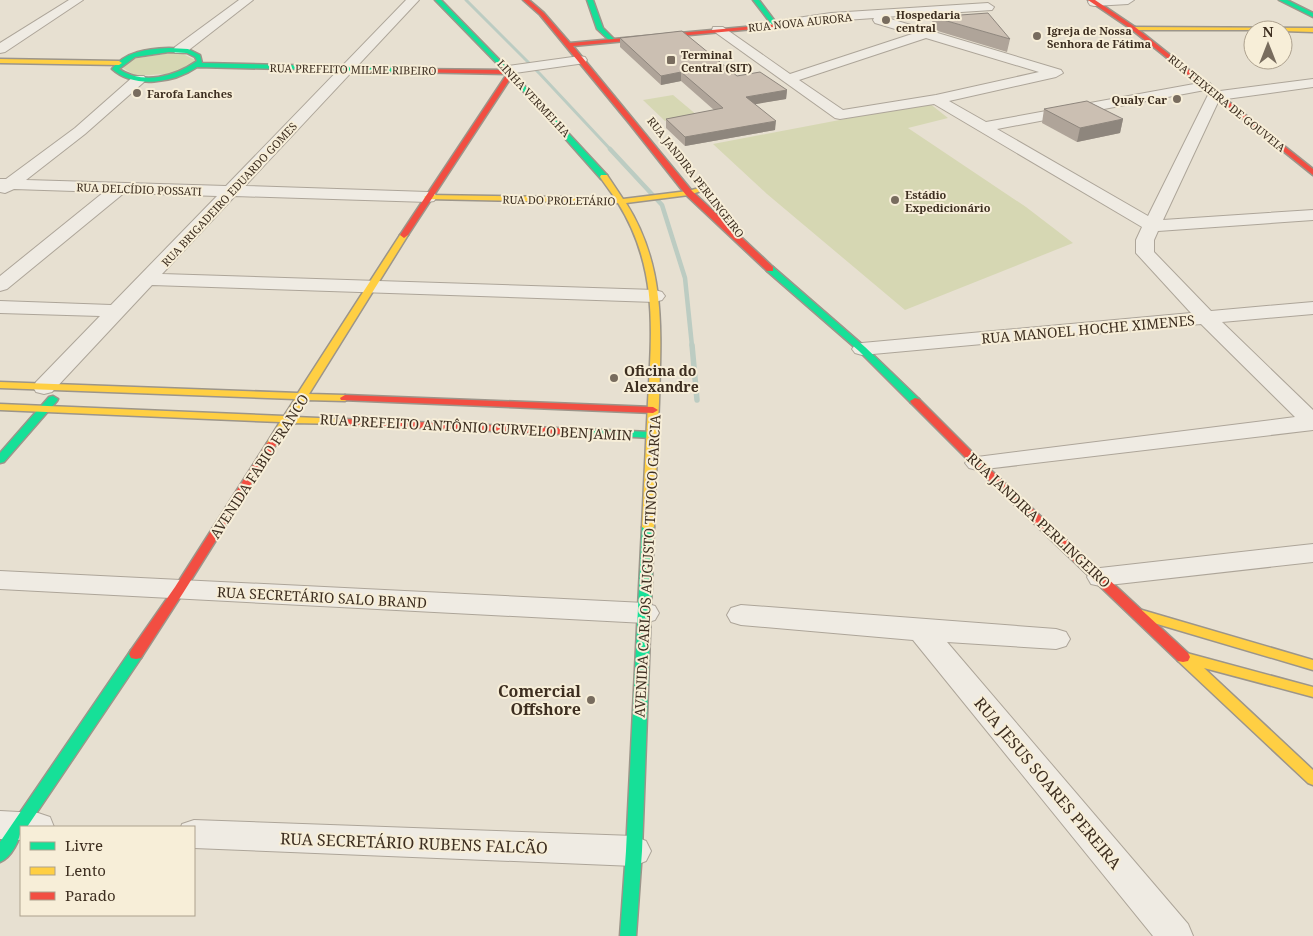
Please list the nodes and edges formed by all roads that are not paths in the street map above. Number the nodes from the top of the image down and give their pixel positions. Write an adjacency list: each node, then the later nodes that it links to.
1 (77, 0): 32 (street)
2 (247, 0): 33 (street)
3 (413, 0): 38 (street, RUA BRIGADEIRO EDUARDO GOMES)
4 (438, 0): 39 (main road, LINHA VERMELHA)
5 (526, 0): 14 (main road, RUA JANDIRA PERLINGEIRO)
6 (590, 0): 20 (main road)
7 (756, 0): 17 (main road)
8 (892, 0): 13 (street)
9 (1128, 0): 11 (street)
10 (1282, 0): 16 (main road)
11 (1092, 1): 21 (main road, RUA TEIXEIRA DE GOUVEIA)
12 (988, 7): 13 (street, RUA NOVA AURORA)
13 (908, 13): 15 (street, RUA NOVA AURORA)
14 (542, 14): 20 (main road, RUA JANDIRA PERLINGEIRO); 30 (main road, RUA JANDIRA PERLINGEIRO)
15 (863, 15): 17 (street, RUA NOVA AURORA); 27 (street)
16 (1313, 15)
17 (775, 25): 18 (main road, RUA NOVA AURORA)
18 (718, 30): 29 (main road, RUA NOVA AURORA); 41 (street)
19 (1313, 30): 24 (main road)
20 (587, 31): 29 (main road); 30 (main road); 31 (main road, RUA JANDIRA PERLINGEIRO)
21 (1135, 31): 22 (main road); 46 (main road, RUA TEIXEIRA DE GOUVEIA)
22 (1220, 31): 23 (main road); 25 (main road)
23 (1243, 31)
24 (1293, 31)
25 (1243, 33)
26 (1293, 33): 28 (main road)
27 (925, 34): 41 (street); 47 (street)
28 (1313, 36)
29 (612, 40): 31 (main road, RUA NOVA AURORA)
30 (565, 41): 31 (main road, RUA NOVA AURORA); 34 (main road, RUA JANDIRA PERLINGEIRO)
31 (588, 44): 42 (main road, RUA JANDIRA PERLINGEIRO)
32 (0, 49)
33 (180, 50): 36 (main road); 37 (main road)
34 (580, 60): 39 (street); 54 (main road, RUA JANDIRA PERLINGEIRO)
35 (0, 61): 36 (main road)
36 (119, 63): 40 (main road)
37 (198, 65): 38 (main road, RUA PREFEITO MILME RIBEIRO); 40 (main road)
38 (348, 69): 39 (main road, RUA PREFEITO MILME RIBEIRO); 53 (street, RUA BRIGADEIRO EDUARDO GOMES)
39 (509, 72): 44 (main road, AVENIDA FABIO FRANCO); 45 (main road, LINHA VERMELHA)
40 (139, 79): 50 (street)
41 (788, 79): 47 (street)
42 (613, 80)
43 (1313, 83): 46 (street)
44 (501, 88): 45 (main road); 55 (main road, AVENIDA FABIO FRANCO)
45 (526, 89): 56 (main road, LINHA VERMELHA)
46 (1213, 92): 48 (street); 49 (main road, RUA TEIXEIRA DE GOUVEIA); 59 (street)
47 (936, 99): 48 (street)
48 (981, 127): 59 (street)
49 (1313, 173)
50 (3, 187): 52 (street, RUA DELCÍDIO POSSATI)
51 (705, 187): 54 (main road, RUA DO PROLETÁRIO)
52 (120, 188): 53 (street, RUA DELCÍDIO POSSATI); 62 (street)
53 (229, 192): 55 (street, RUA DELCÍDIO POSSATI); 61 (street, RUA BRIGADEIRO EDUARDO GOMES)
54 (689, 193): 56 (main road, RUA DO PROLETÁRIO); 60 (main road, RUA JANDIRA PERLINGEIRO)
55 (428, 197): 56 (main road, RUA DO PROLETÁRIO); 63 (main road, AVENIDA FABIO FRANCO)
56 (627, 201): 64 (main road, AVENIDA CARLOS AUGUSTO TINOCO GARCIA)
57 (723, 210): 60 (main road, RUA JANDIRA PERLINGEIRO)
58 (1313, 215): 59 (street)
59 (1153, 226): 68 (street)
60 (763, 263): 69 (main road, RUA JANDIRA PERLINGEIRO)
61 (148, 279): 63 (street); 67 (street, RUA BRIGADEIRO EDUARDO GOMES)
62 (0, 286)
63 (372, 287): 64 (street); 74 (main road, AVENIDA FABIO FRANCO)
64 (655, 296): 77 (main road, AVENIDA CARLOS AUGUSTO TINOCO GARCIA)
65 (0, 307): 67 (street)
66 (1313, 308): 68 (street, RUA MANOEL HOCHE XIMENES)
67 (116, 311): 72 (street, RUA BRIGADEIRO EDUARDO GOMES)
68 (1207, 319): 69 (street, RUA MANOEL HOCHE XIMENES); 79 (street)
69 (862, 349): 82 (main road, RUA JANDIRA PERLINGEIRO)
70 (0, 385): 71 (main road, RUA PREFEITO ANTÔNIO CURVELO BENJAMIN)
71 (23, 386): 72 (main road, RUA PREFEITO ANTÔNIO CURVELO BENJAMIN); 75 (main road)
72 (44, 387): 73 (main road, RUA PREFEITO ANTÔNIO CURVELO BENJAMIN)
73 (64, 388): 74 (main road, RUA PREFEITO ANTÔNIO CURVELO BENJAMIN); 76 (main road)
74 (304, 396): 77 (main road, RUA PREFEITO ANTÔNIO CURVELO BENJAMIN); 78 (main road, AVENIDA FABIO FRANCO)
75 (1, 408): 76 (main road, RUA PREFEITO ANTÔNIO CURVELO BENJAMIN)
76 (44, 408): 78 (main road, RUA PREFEITO ANTÔNIO CURVELO BENJAMIN); 81 (main road)
77 (653, 410): 80 (main road, AVENIDA CARLOS AUGUSTO TINOCO GARCIA)
78 (289, 419): 80 (main road, RUA PREFEITO ANTÔNIO CURVELO BENJAMIN); 86 (main road, AVENIDA FABIO FRANCO)
79 (1313, 422): 82 (street)
80 (652, 435): 87 (main road, AVENIDA CARLOS AUGUSTO TINOCO GARCIA)
81 (0, 460)
82 (977, 463): 84 (main road, RUA JANDIRA PERLINGEIRO)
83 (1313, 552): 84 (street)
84 (1100, 577): 88 (main road, RUA JANDIRA PERLINGEIRO)
85 (0, 580): 86 (street, RUA SECRETÁRIO SALO BRAND)
86 (179, 590): 87 (street, RUA SECRETÁRIO SALO BRAND); 96 (main road, AVENIDA FABIO FRANCO)
87 (645, 612): 98 (main road, AVENIDA CARLOS AUGUSTO TINOCO GARCIA)
88 (1138, 614): 92 (main road, RUA JANDIRA PERLINGEIRO); 93 (main road)
89 (741, 615): 90 (street)
90 (921, 630): 91 (street); 101 (street, RUA JESUS SOARES PEREIRA)
91 (1056, 639)
92 (1184, 658): 94 (main road); 95 (main road, RUA JANDIRA PERLINGEIRO)
93 (1313, 665)
94 (1313, 692)
95 (1313, 779)
96 (19, 826): 99 (main road, AVENIDA FABIO FRANCO)
97 (195, 834): 98 (street, RUA SECRETÁRIO RUBENS FALCÃO)
98 (634, 851): 100 (main road, AVENIDA CARLOS AUGUSTO TINOCO GARCIA)
99 (0, 855)
100 (628, 936)
101 (1175, 936)

